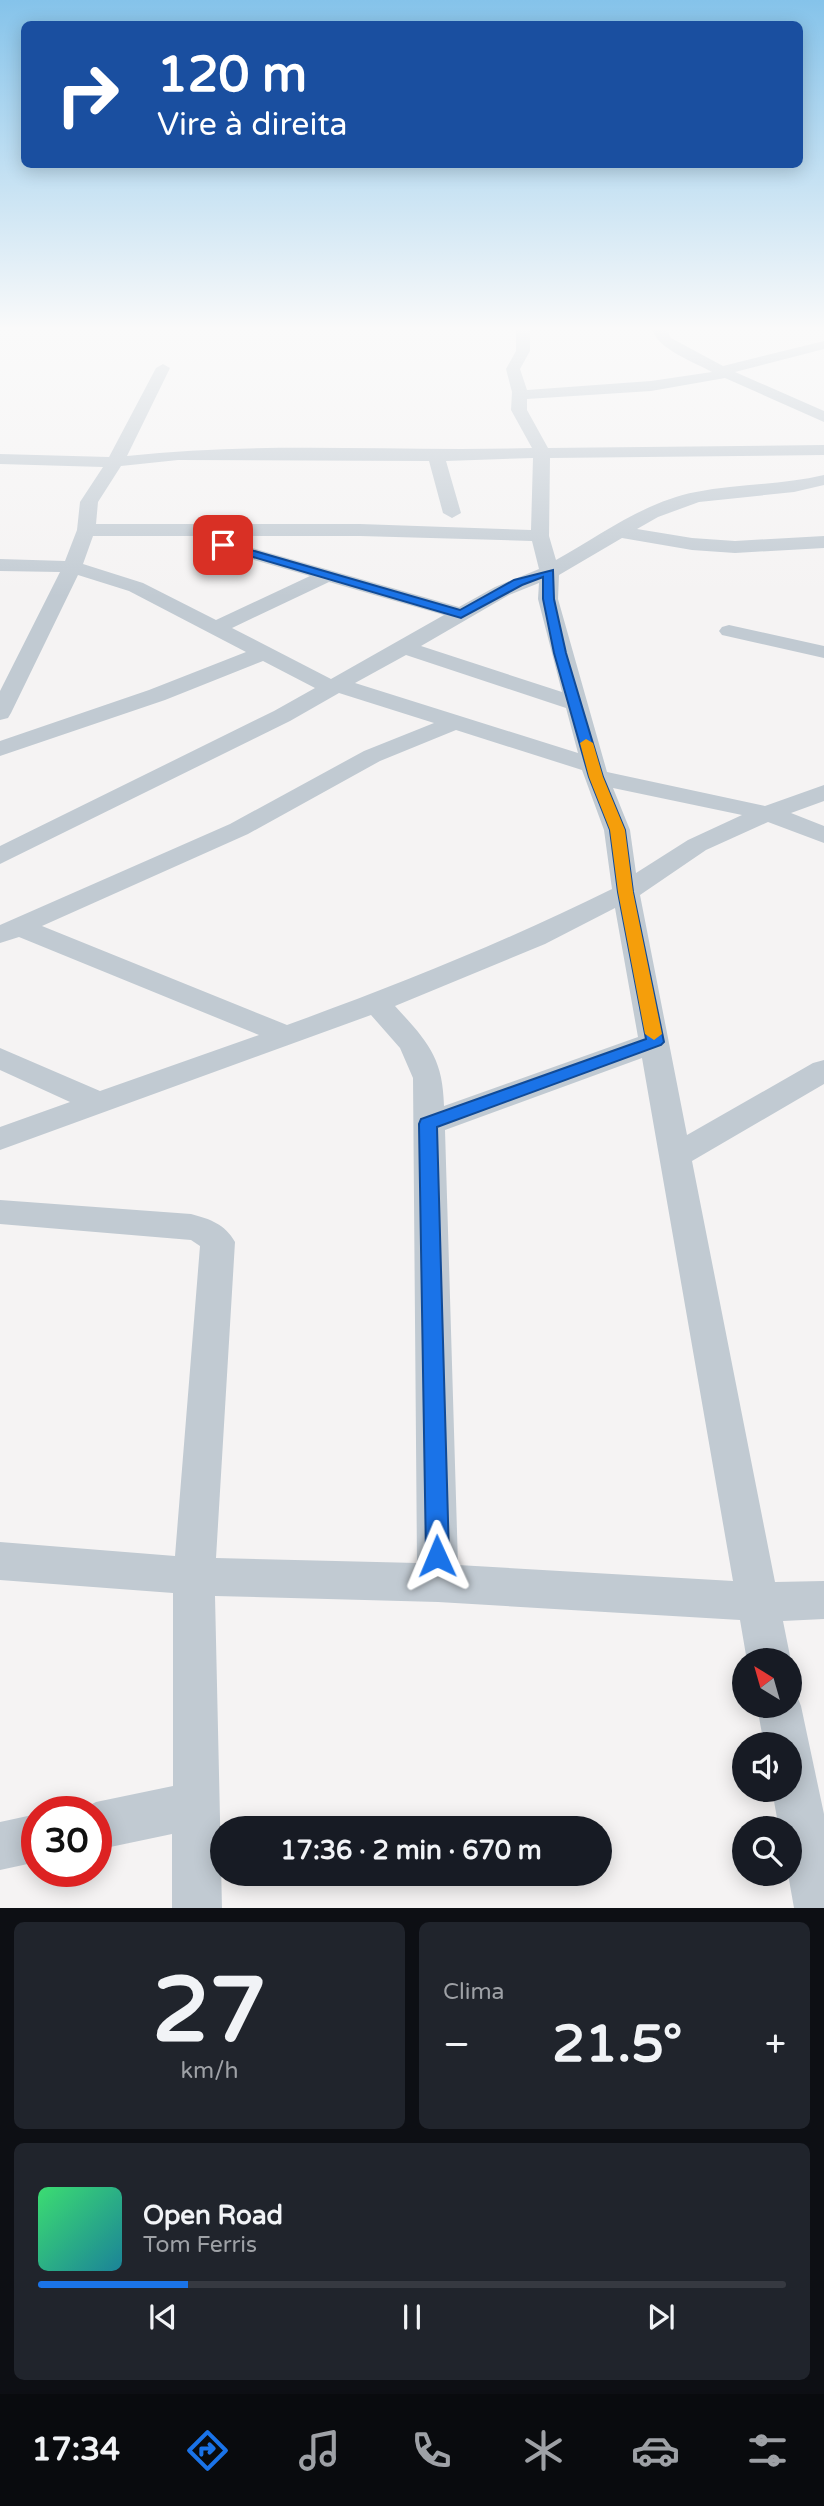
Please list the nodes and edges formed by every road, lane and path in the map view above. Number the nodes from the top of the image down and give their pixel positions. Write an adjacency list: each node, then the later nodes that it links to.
1 (137, 419): 7 (street)
2 (524, 419): 4 (street)
3 (824, 450): 4 (street)
4 (542, 452): 5 (street); 13 (street)
5 (436, 456): 7 (street); 9 (street)
6 (0, 458): 7 (street)
7 (115, 462): 10 (street)
8 (824, 480): 12 (street)
9 (452, 513)
10 (86, 530): 11 (street); 16 (street)
11 (171, 530): 13 (street); 18 (street)
12 (621, 532): 14 (street); 17 (street)
13 (540, 536): 17 (street)
14 (824, 542)
15 (0, 565): 16 (street)
16 (72, 567): 20 (street); 27 (street)
17 (549, 572): 19 (street); 26 (street)
18 (328, 575): 19 (street); 20 (street)
19 (461, 614): 22 (street)
20 (215, 628): 24 (street)
21 (729, 631): 23 (street)
22 (404, 647): 25 (street); 26 (street)
23 (824, 652)
24 (264, 653): 25 (street); 29 (street)
25 (335, 686): 28 (street); 34 (street)
26 (576, 704): 30 (street)
27 (0, 713)
28 (455, 722): 30 (street); 36 (street)
29 (0, 749)
30 (594, 771): 32 (street); 35 (street)
31 (824, 792): 32 (street)
32 (767, 814): 33 (street); 35 (street)
33 (824, 835)
34 (0, 856)
35 (626, 892): 37 (street); 39 (street)
36 (10, 931): 38 (street)
37 (376, 1003): 38 (street); 43 (street)
38 (286, 1035): 42 (street)
39 (655, 1042): 43 (street); 45 (street)
40 (0, 1058): 42 (street)
41 (824, 1070): 45 (street)
42 (99, 1103): 44 (street)
43 (428, 1124): 49 (street)
44 (0, 1139)
45 (676, 1157): 51 (street)
46 (0, 1212): 48 (street)
47 (0, 1562): 48 (street)
48 (194, 1576): 49 (street); 54 (street)
49 (438, 1583): 51 (street)
50 (824, 1601): 51 (street)
51 (757, 1602): 52 (street)
52 (766, 1648)
53 (802, 1797): 56 (street)
54 (197, 1805): 55 (street); 59 (street)
55 (112, 1823)
56 (815, 1837): 60 (street)
57 (21, 1841): 58 (street)
58 (0, 1846)
59 (197, 1908)
60 (819, 1908)

